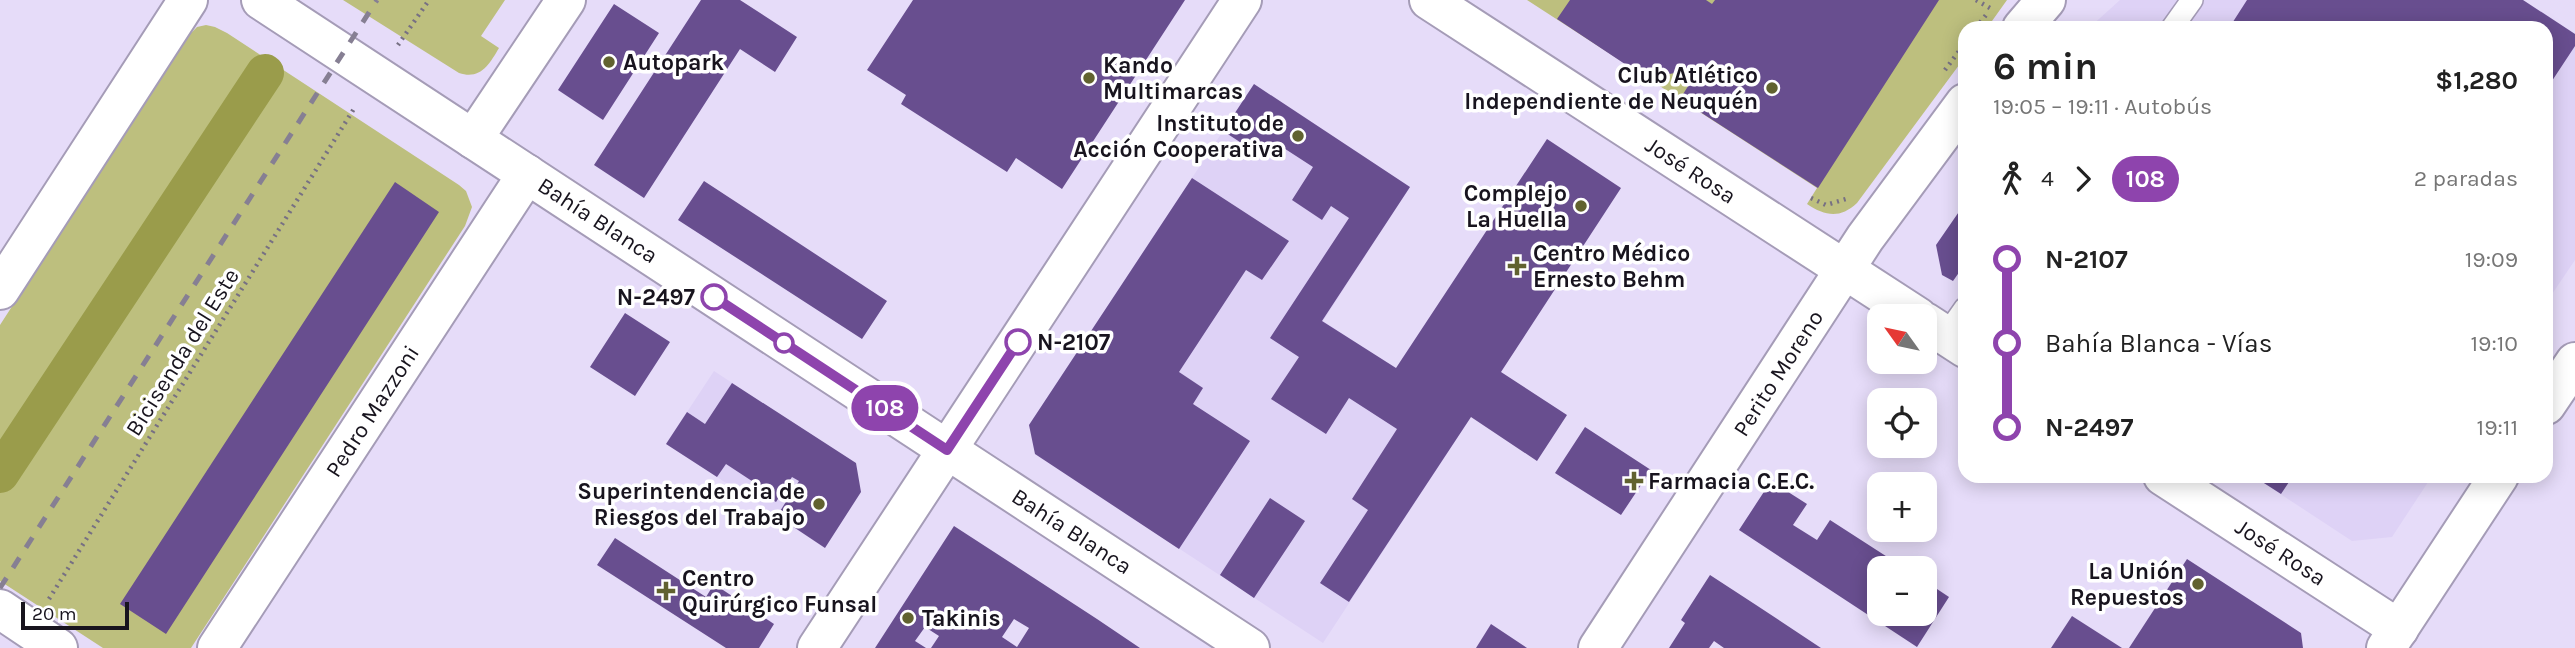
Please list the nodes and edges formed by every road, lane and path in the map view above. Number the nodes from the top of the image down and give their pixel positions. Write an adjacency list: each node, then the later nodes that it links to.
1 (188, 0): 19 (main road)
2 (261, 0): 16 (main road, Bahía Blanca)
3 (429, 0): 13 (path)
4 (566, 0): 16 (main road)
5 (1242, 0): 23 (main road)
6 (1429, 0): 18 (main road, José Rosa)
7 (1976, 0): 10 (path)
8 (2046, 0): 11 (main road)
9 (2192, 0): 12 (lane)
10 (1990, 8)
11 (2028, 21)
12 (2177, 21)
13 (402, 38)
14 (1958, 112): 18 (main road, Perito Moreno)
15 (351, 114): 27 (path, Bicisenda del Este)
16 (473, 139): 17 (main road, Bahía Blanca)
17 (527, 174): 23 (main road, Bahía Blanca); 30 (main road, Pedro Mazzoni)
18 (1845, 270): 20 (main road, José Rosa); 33 (main road, Perito Moreno)
19 (0, 290)
20 (1944, 326)
21 (2575, 362): 22 (main road)
22 (2553, 395)
23 (947, 450): 31 (main road); 32 (main road, Bahía Blanca)
24 (2173, 483): 28 (main road, José Rosa)
25 (2494, 483): 28 (main road)
26 (0, 609): 29 (main road)
27 (43, 609)
28 (2392, 638)
29 (58, 648)
30 (217, 648)
31 (817, 648)
32 (1250, 648)
33 (1598, 648)

